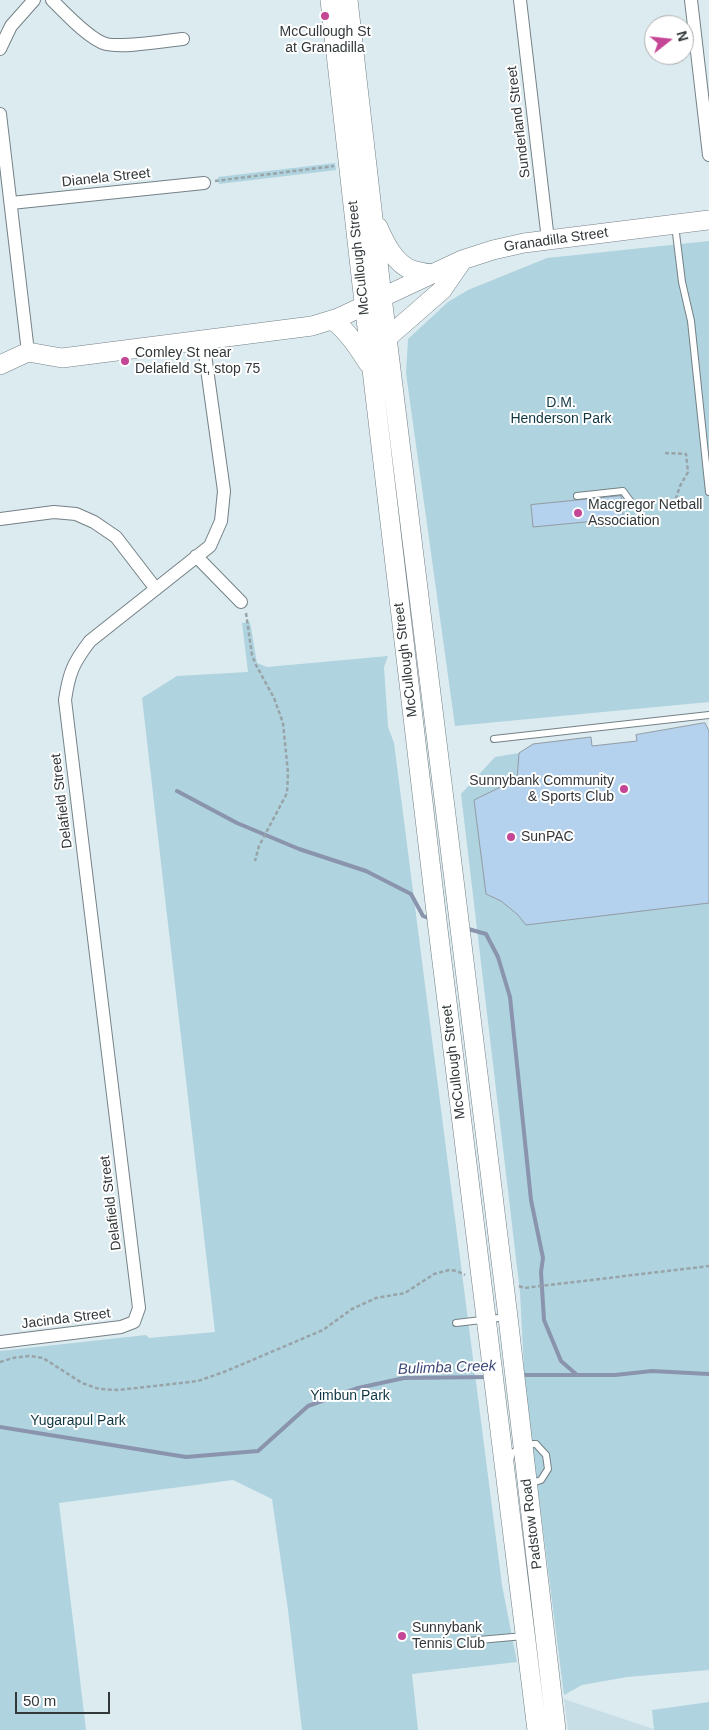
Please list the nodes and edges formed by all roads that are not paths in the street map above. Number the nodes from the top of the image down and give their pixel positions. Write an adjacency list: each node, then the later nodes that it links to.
1 (52, 0): 7 (street)
2 (330, 0): 20 (main road, McCullough Street)
3 (348, 0): 13 (main road, McCullough Street)
4 (520, 0): 16 (street, Sunderland Street)
5 (691, 0): 10 (street)
6 (29, 2): 8 (street)
7 (184, 39)
8 (0, 49)
9 (0, 114): 12 (street)
10 (709, 155)
11 (204, 182): 12 (street, Dianela Street)
12 (11, 203): 24 (street)
13 (372, 215): 18 (main road); 19 (main road, McCullough Street)
14 (709, 220): 15 (main road, Granadilla Street)
15 (675, 224): 16 (main road, Granadilla Street); 27 (lane)
16 (548, 240): 17 (main road, Granadilla Street)
17 (462, 260): 18 (main road, Granadilla Street); 22 (main road)
18 (432, 274): 19 (main road, Granadilla Street)
19 (382, 297): 20 (main road, Granadilla Street); 22 (main road, McCullough Street)
20 (364, 306): 21 (main road, Granadilla Street); 26 (main road, McCullough Street)
21 (333, 320): 23 (main road, Granadilla Street); 26 (main road)
22 (387, 338): 36 (main road, McCullough Street)
23 (203, 340): 24 (main road, Granadilla Street); 31 (street, Delafield Street)
24 (28, 352): 25 (main road)
25 (0, 365)
26 (372, 369): 36 (main road, McCullough Street)
27 (709, 492)
28 (577, 496): 29 (lane)
29 (632, 502)
30 (0, 519): 32 (street)
31 (196, 556): 32 (street, Delafield Street); 33 (street)
32 (156, 589): 39 (street, Delafield Street)
33 (241, 602)
34 (709, 714): 35 (lane)
35 (494, 739)
36 (427, 748): 37 (main road, McCullough Street); 38 (main road, McCullough Street)
37 (508, 1317): 38 (lane); 42 (main road, Padstow Road)
38 (485, 1320): 40 (lane); 43 (main road, Padstow Road)
39 (134, 1322): 41 (street, Jacinda Street)
40 (456, 1323)
41 (0, 1342)
42 (523, 1446): 43 (lane); 47 (main road, Padstow Road)
43 (505, 1477): 44 (main road, Padstow Road)
44 (525, 1636): 45 (lane); 46 (main road, Padstow Road)
45 (468, 1641)
46 (536, 1730)
47 (556, 1730)

